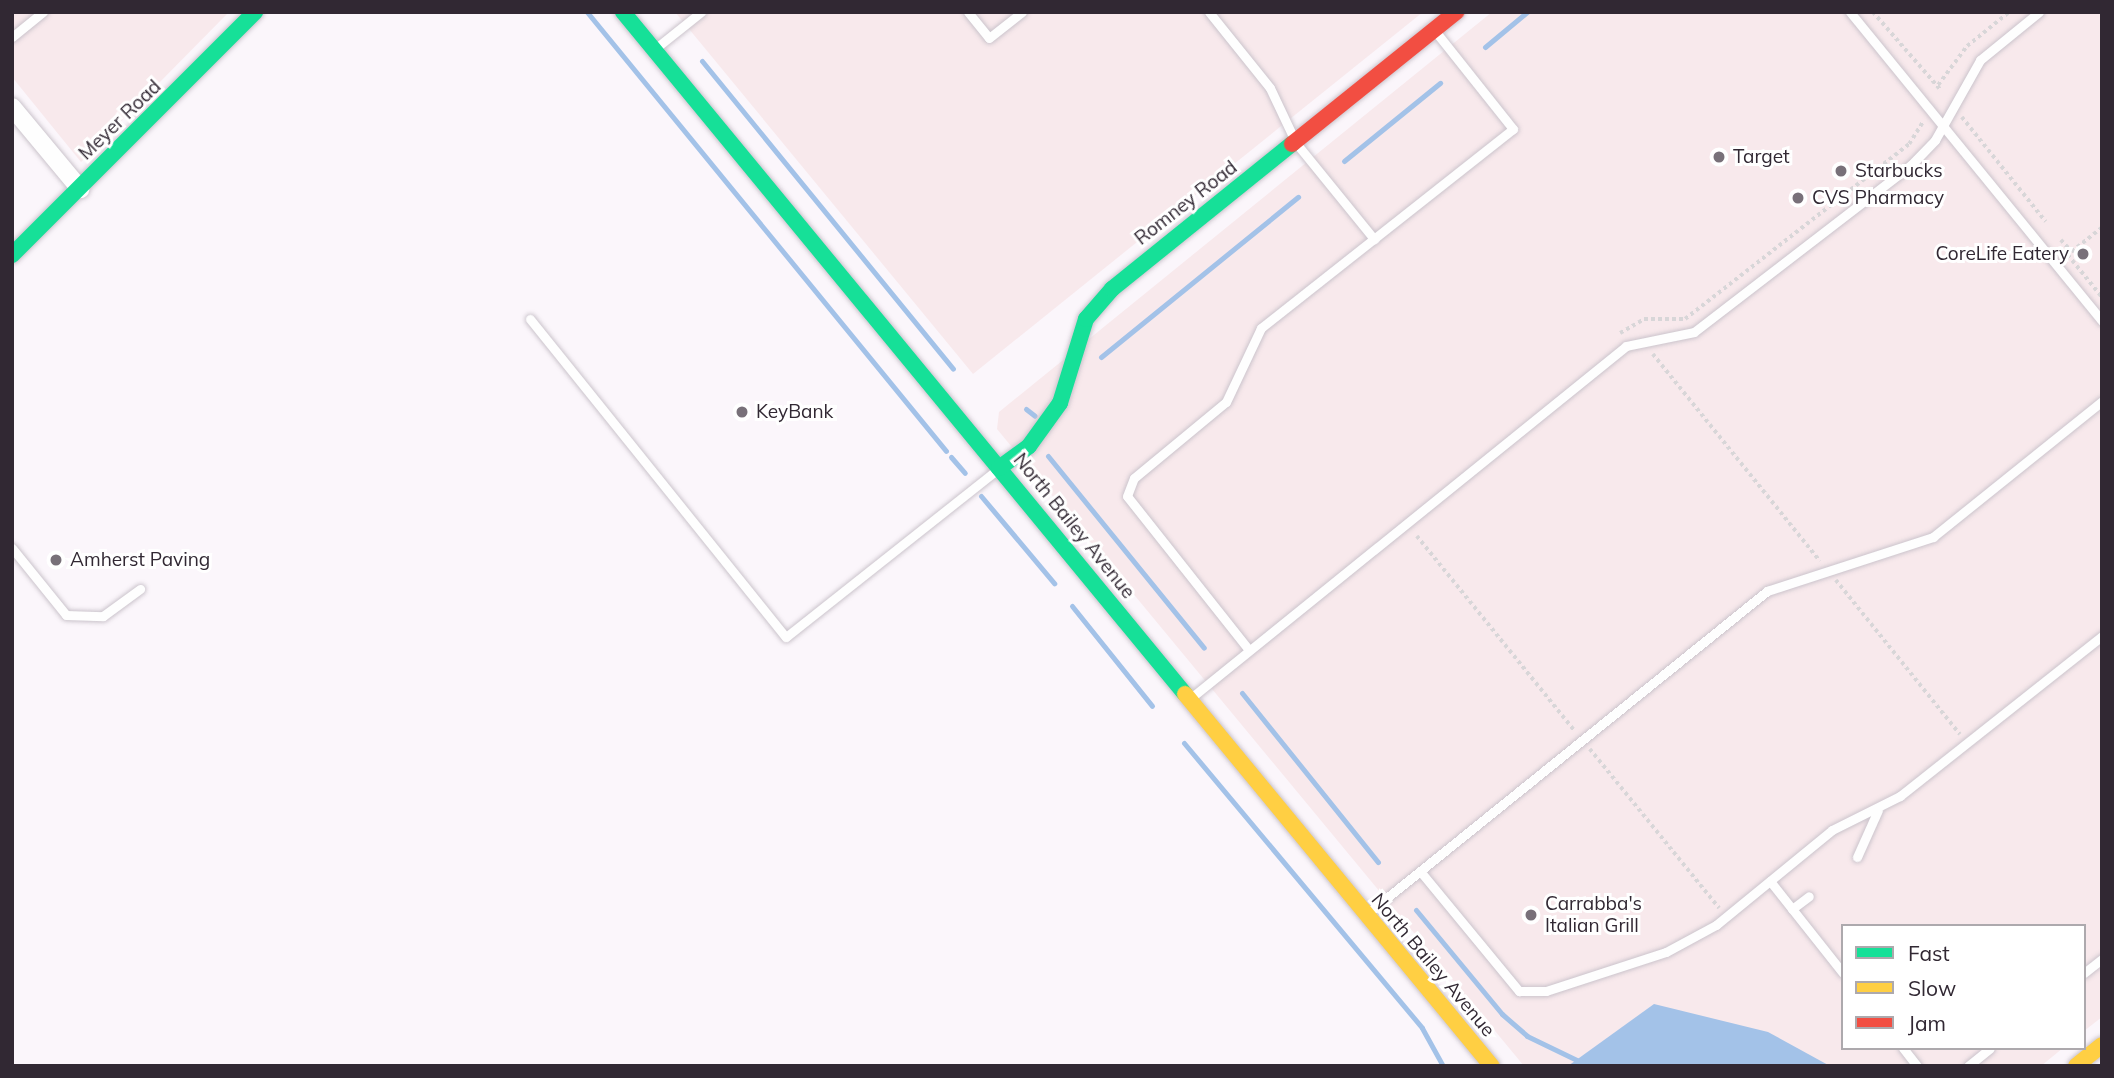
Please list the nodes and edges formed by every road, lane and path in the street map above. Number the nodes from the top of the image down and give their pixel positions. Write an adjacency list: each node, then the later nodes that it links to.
1 (43, 12): 16 (lane)
2 (255, 12): 22 (street, Meyer Road)
3 (623, 12): 17 (street, North Bailey Avenue)
4 (701, 12): 17 (lane)
5 (968, 12): 6 (lane)
6 (1021, 12)
7 (1209, 12): 21 (lane)
8 (1456, 12): 15 (street, Romney Road)
9 (1850, 12): 20 (lane)
10 (1873, 12): 13 (path)
11 (2009, 12): 13 (path)
12 (2039, 12): 20 (lane)
13 (1999, 20): 14 (path)
14 (2003, 25)
15 (1434, 30): 21 (street, Romney Road); 25 (lane)
16 (12, 37)
17 (654, 50): 36 (street, North Bailey Avenue)
18 (12, 107): 22 (street)
19 (1961, 116): 23 (path)
20 (1942, 127): 31 (lane); 43 (lane)
21 (1296, 143): 25 (lane); 36 (street, Romney Road)
22 (80, 190): 28 (street, Meyer Road)
23 (2046, 222)
24 (2102, 228): 27 (path)
25 (1374, 239): 43 (lane)
26 (2061, 240): 27 (path)
27 (2072, 252): 29 (path)
28 (12, 255)
29 (2102, 296)
30 (530, 319): 36 (lane)
31 (2102, 321)
32 (1629, 326): 33 (path)
33 (1633, 332)
34 (1653, 354): 39 (path)
35 (2102, 401): 50 (lane)
36 (999, 468): 44 (street, North Bailey Avenue)
37 (1417, 536): 45 (path)
38 (12, 548): 41 (lane)
39 (1820, 561)
40 (1834, 578): 46 (path)
41 (140, 589)
42 (2102, 636): 48 (lane)
43 (1249, 650): 44 (lane)
44 (1188, 700): 55 (street, North Bailey Avenue)
45 (1575, 732)
46 (1960, 734)
47 (1588, 747): 53 (path)
48 (1878, 810): 49 (lane); 51 (lane)
49 (1857, 857)
50 (1420, 871): 51 (lane); 55 (lane)
51 (1770, 881): 54 (lane)
52 (1809, 896): 54 (lane)
53 (1719, 908)
54 (1792, 909): 57 (lane)
55 (1365, 916): 62 (street, North Bailey Avenue)
56 (2102, 959): 58 (lane)
57 (1841, 970)
58 (2086, 971)
59 (2102, 1045): 65 (street)
60 (1905, 1050): 63 (lane)
61 (1988, 1050): 64 (lane)
62 (1492, 1066)
63 (1917, 1066)
64 (1968, 1066)
65 (2076, 1066)

